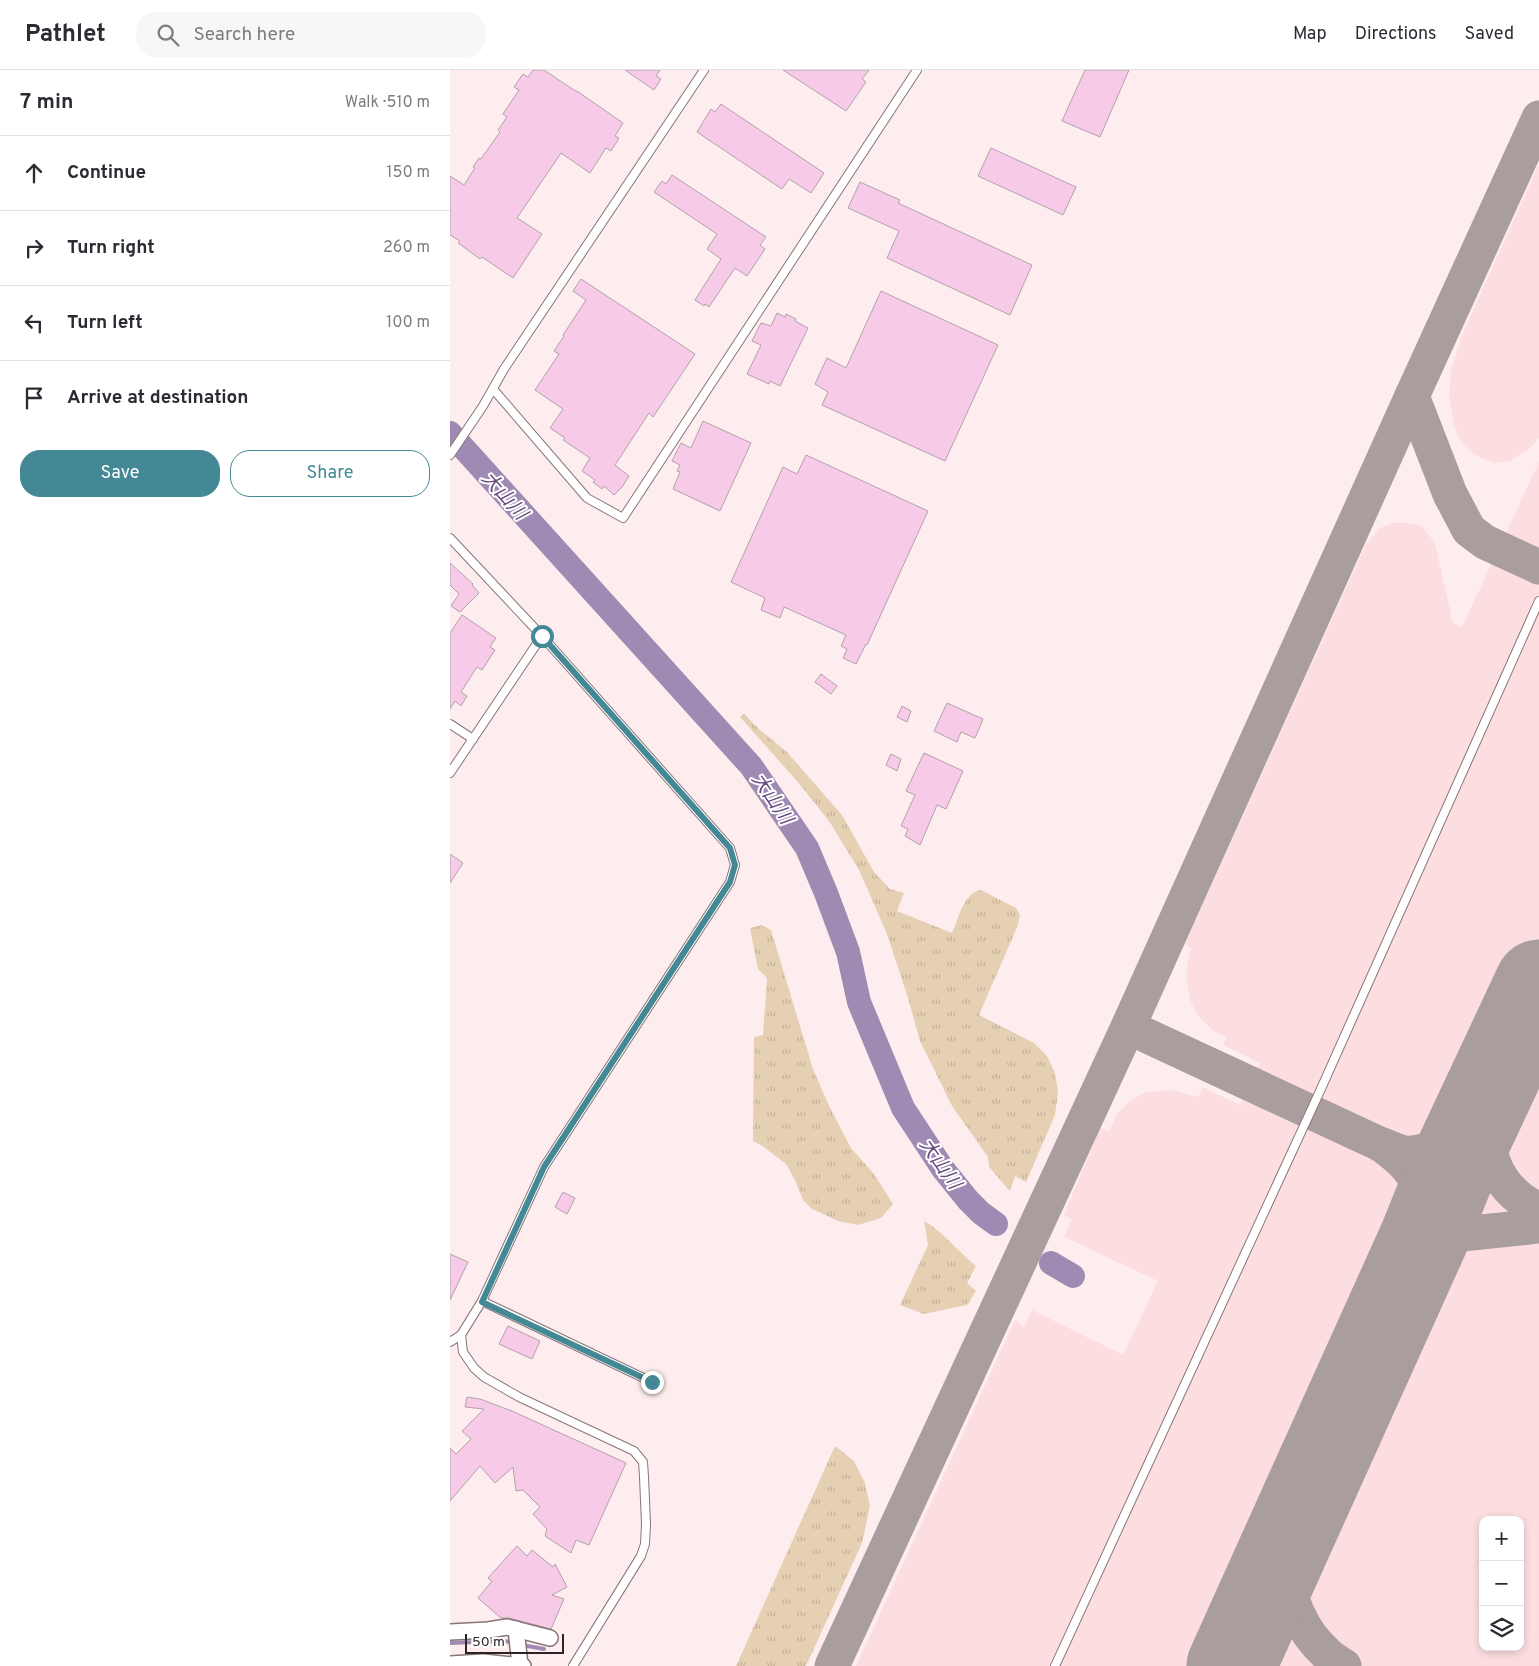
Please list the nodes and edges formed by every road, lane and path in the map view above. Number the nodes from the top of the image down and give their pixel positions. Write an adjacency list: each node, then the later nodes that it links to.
1 (704, 70): 3 (lane)
2 (917, 70): 3 (lane)
3 (493, 389): 4 (lane)
4 (450, 455)
5 (450, 538): 7 (lane)
6 (1539, 601): 21 (lane)
7 (542, 636): 9 (lane); 11 (lane)
8 (450, 724): 9 (lane)
9 (473, 739): 10 (lane)
10 (450, 773)
11 (482, 1302): 12 (lane); 14 (lane)
12 (461, 1335): 13 (lane); 20 (lane)
13 (450, 1342)
14 (652, 1382)
15 (516, 1629): 16 (street); 17 (street); 19 (street)
16 (450, 1632)
17 (550, 1638)
18 (450, 1664): 19 (street)
19 (521, 1665)
20 (574, 1666)
21 (1055, 1666)

